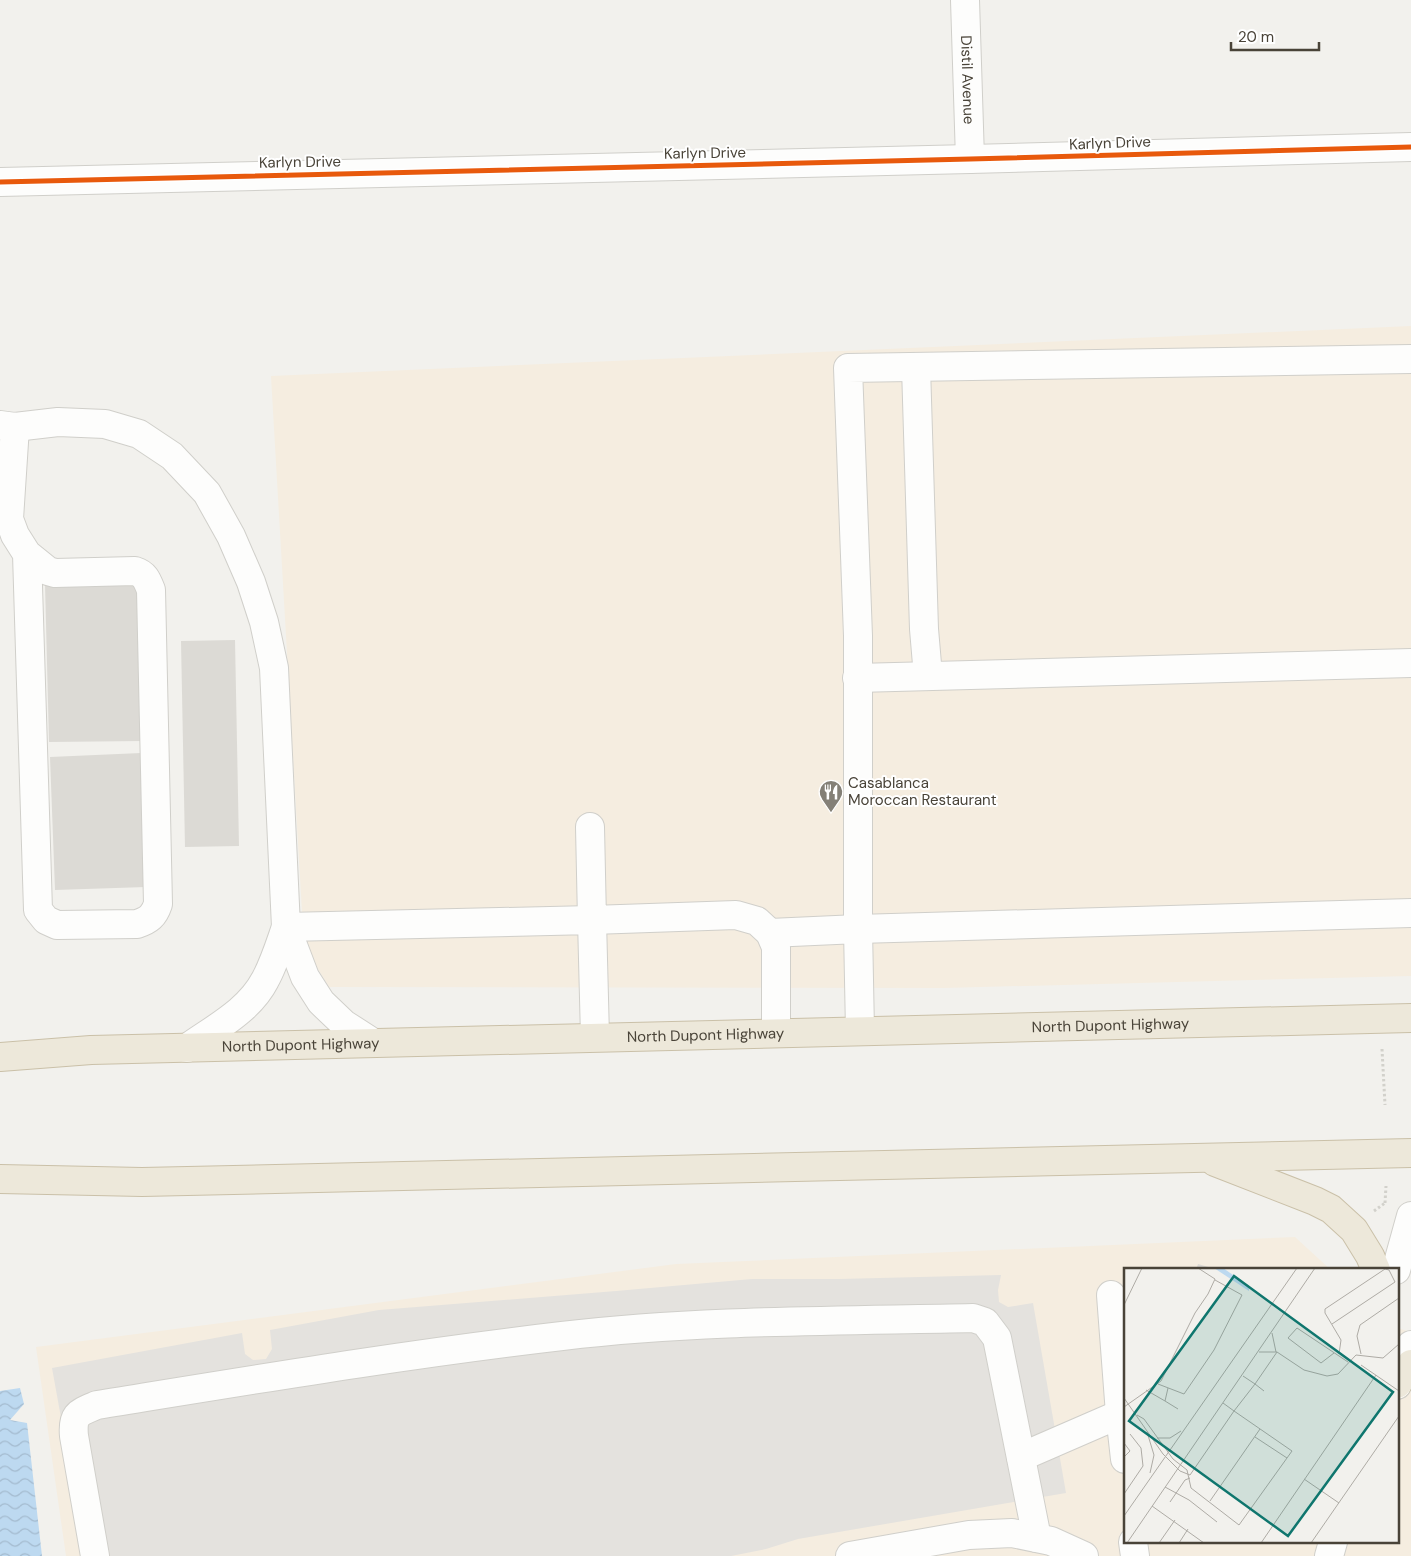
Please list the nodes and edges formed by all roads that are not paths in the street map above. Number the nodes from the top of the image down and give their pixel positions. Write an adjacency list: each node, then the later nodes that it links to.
1 (965, 0): 3 (street, Distil Avenue)
2 (1411, 147): 3 (street, Karlyn Drive)
3 (970, 160): 4 (street, Karlyn Drive)
4 (0, 182)
5 (1411, 359): 6 (street)
6 (916, 367): 11 (street); 12 (street)
7 (7, 426): 8 (street); 16 (street)
8 (5, 521): 9 (street)
9 (27, 554): 9 (street)
10 (1411, 663): 11 (street)
11 (928, 676): 12 (street)
12 (857, 678): 17 (street)
13 (590, 827): 15 (street)
14 (1411, 913): 17 (street)
15 (592, 920): 16 (street); 18 (street); 22 (street)
16 (286, 927): 23 (street); 25 (street)
17 (858, 930): 18 (street); 20 (street)
18 (770, 933): 21 (street)
19 (1411, 1018): 20 (highway, North Dupont Highway)
20 (860, 1031): 21 (highway, North Dupont Highway)
21 (776, 1032): 22 (highway, North Dupont Highway)
22 (595, 1037): 23 (highway, North Dupont Highway)
23 (372, 1042): 25 (highway, North Dupont Highway)
24 (0, 1044): 26 (highway)
25 (188, 1048): 26 (highway, North Dupont Highway)
26 (91, 1050): 27 (highway, North Dupont Highway)
27 (0, 1057)
28 (1411, 1153): 29 (highway)
29 (1202, 1158): 31 (highway); 34 (highway)
30 (0, 1179): 31 (highway)
31 (142, 1182): 32 (highway)
32 (0, 1198)
33 (1411, 1216): 35 (street)
34 (1375, 1268)
35 (1397, 1268)
36 (1111, 1295): 41 (street)
37 (1411, 1345): 39 (street)
38 (1411, 1364): 40 (highway)
39 (1398, 1381)
40 (1398, 1383)
41 (1120, 1414): 42 (street); 43 (street)
42 (1124, 1450)
43 (1021, 1458): 44 (street); 45 (street)
44 (1037, 1538): 46 (street); 47 (street)
45 (95, 1556)
46 (850, 1556)
47 (1084, 1556)

